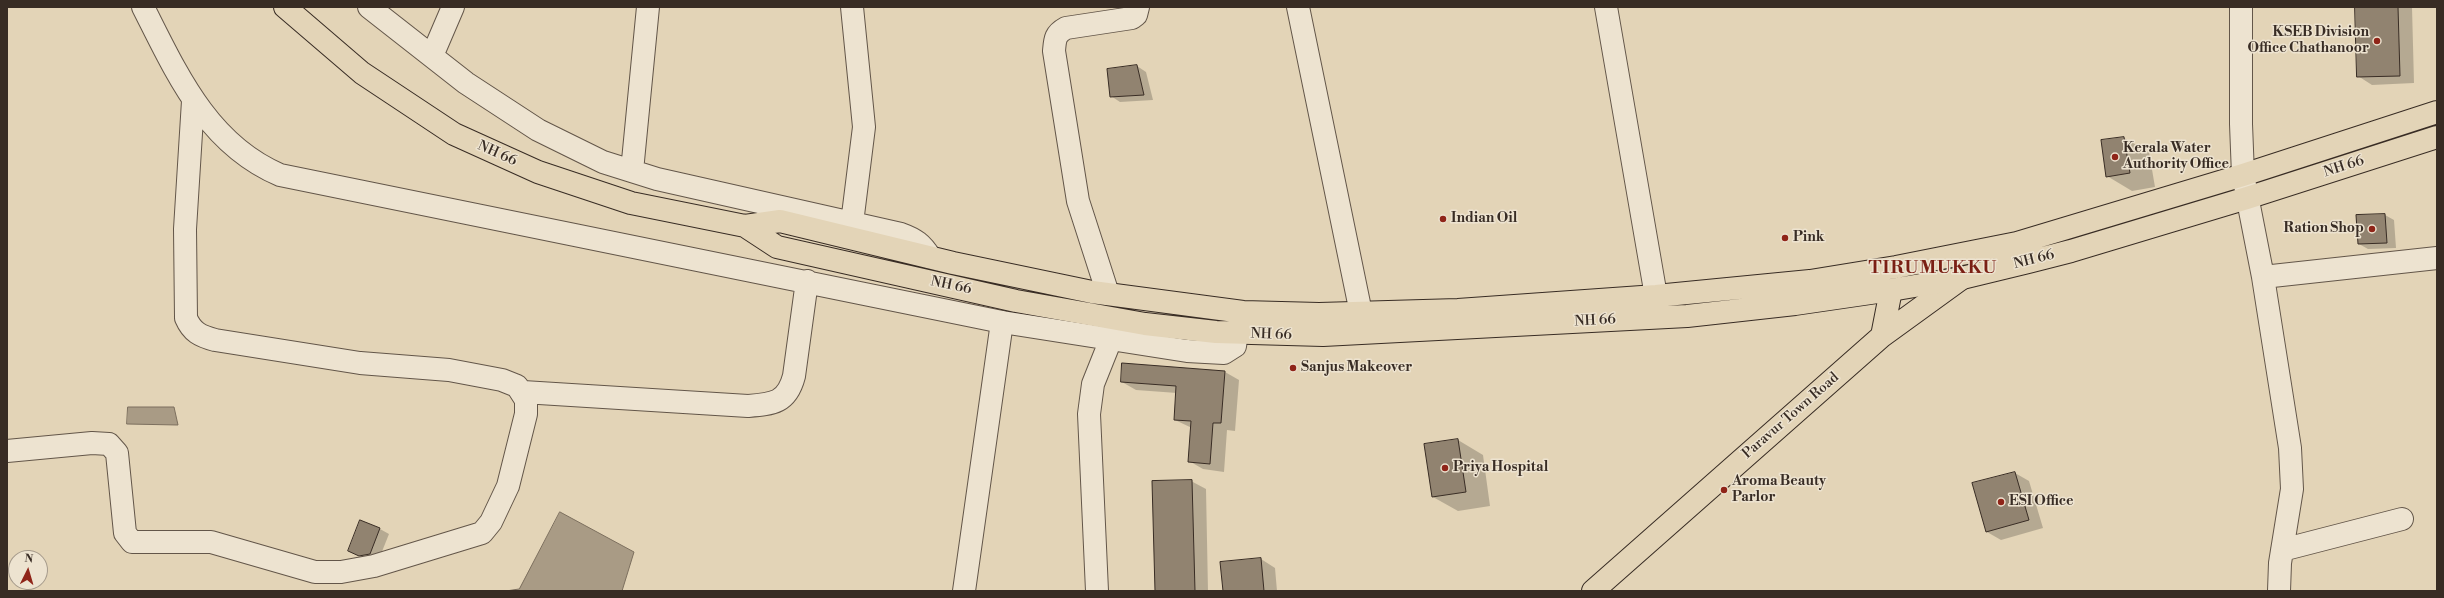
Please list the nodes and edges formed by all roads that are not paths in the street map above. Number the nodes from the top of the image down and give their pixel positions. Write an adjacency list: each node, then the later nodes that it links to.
1 (143, 7): 12 (street)
2 (286, 7): 19 (main road, NH 66)
3 (369, 7): 11 (street)
4 (453, 7): 11 (street)
5 (648, 7): 15 (street)
6 (852, 7): 18 (street)
7 (1138, 7): 26 (street)
8 (1298, 7): 28 (street)
9 (1606, 7): 27 (street)
10 (2241, 7): 16 (street)
11 (432, 56): 15 (street)
12 (192, 101): 24 (street); 33 (street)
13 (2437, 112): 16 (main road, NH 66)
14 (2437, 137): 17 (main road, NH 66)
15 (632, 171): 18 (street)
16 (2243, 175): 17 (street); 27 (main road, NH 66)
17 (2247, 198): 22 (street); 23 (main road, NH 66)
18 (852, 223): 20 (street)
19 (745, 226): 20 (main road, NH 66); 30 (main road, NH 66)
20 (930, 257): 26 (main road, NH 66)
21 (2437, 258): 22 (street)
22 (2262, 277): 36 (street)
23 (1962, 278): 25 (main road, NH 66); 31 (main road, Paravur Town Road)
24 (807, 281): 29 (street); 33 (street)
25 (1891, 290): 30 (main road, NH 66); 31 (main road)
26 (1108, 294): 28 (main road, NH 66)
27 (1656, 296): 28 (main road, NH 66)
28 (1361, 313)
29 (1002, 322): 32 (street); 37 (street)
30 (1237, 333): 32 (street)
31 (1882, 336): 39 (main road, Paravur Town Road)
32 (1111, 339): 38 (street)
33 (523, 392): 34 (street)
34 (7, 451)
35 (2402, 519): 36 (street)
36 (2282, 550): 40 (street)
37 (964, 591)
38 (1097, 591)
39 (1593, 591)
40 (2280, 591)

